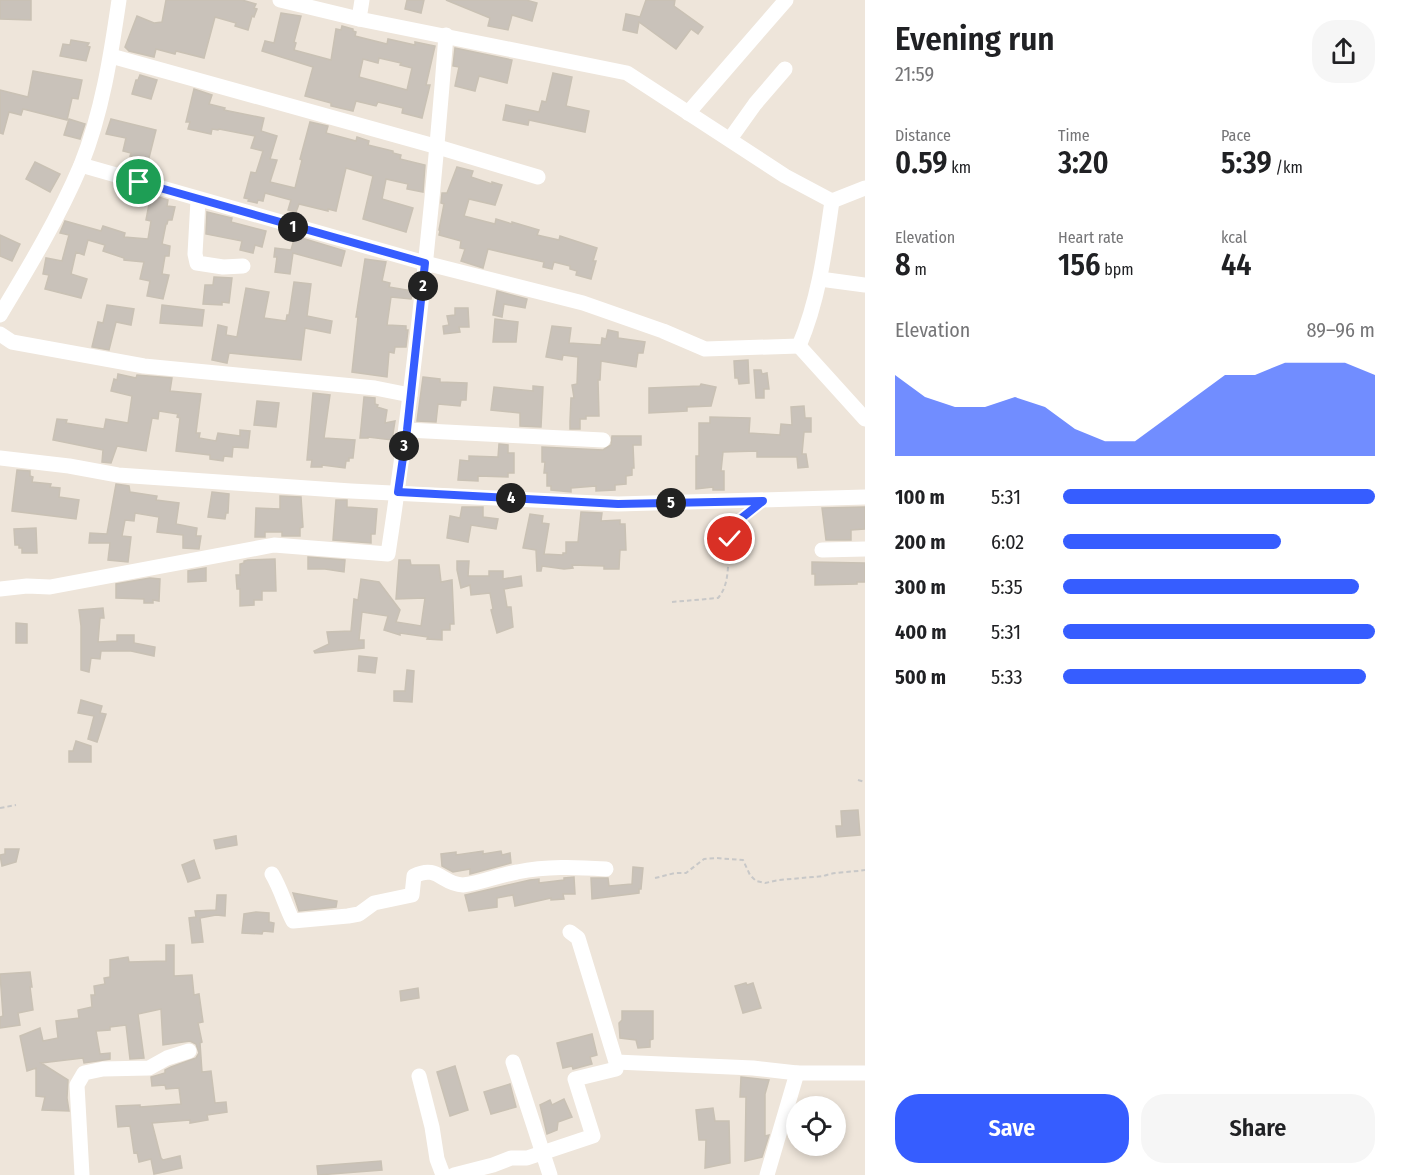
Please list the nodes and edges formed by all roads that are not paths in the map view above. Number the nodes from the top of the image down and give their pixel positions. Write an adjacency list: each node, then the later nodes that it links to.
1 (119, 0): 7 (street)
2 (280, 0): 5 (street)
3 (362, 0): 5 (street)
4 (786, 0): 9 (street)
5 (359, 19): 6 (street)
6 (446, 35): 9 (street); 11 (street)
7 (111, 56): 11 (street); 12 (street)
8 (785, 69): 10 (street)
9 (688, 113): 10 (street)
10 (730, 140): 16 (street)
11 (438, 147): 13 (street); 17 (street)
12 (81, 165): 15 (street); 21 (street)
13 (538, 177)
14 (865, 188): 16 (street)
15 (198, 200): 17 (street); 18 (street)
16 (832, 201): 19 (street)
17 (425, 263): 23 (street); 24 (street)
18 (243, 266)
19 (820, 279): 20 (street); 23 (street)
20 (865, 285)
21 (0, 315)
22 (0, 334): 24 (street)
23 (799, 346): 25 (street)
24 (410, 395): 26 (street)
25 (865, 419)
26 (407, 430): 27 (street); 29 (street)
27 (603, 440)
28 (0, 458): 29 (street)
29 (398, 492): 30 (street); 33 (street)
30 (865, 497)
31 (865, 549): 32 (street)
32 (822, 550)
33 (0, 589)
34 (606, 869): 35 (street)
35 (272, 874)
36 (570, 932): 40 (street)
37 (189, 1051): 44 (street)
38 (513, 1062): 43 (street)
39 (616, 1069): 43 (street)
40 (797, 1073): 41 (street); 48 (street)
41 (865, 1073)
42 (418, 1076): 45 (street)
43 (543, 1153): 46 (street); 47 (street)
44 (82, 1175)
45 (443, 1175)
46 (454, 1175)
47 (550, 1175)
48 (767, 1175)

